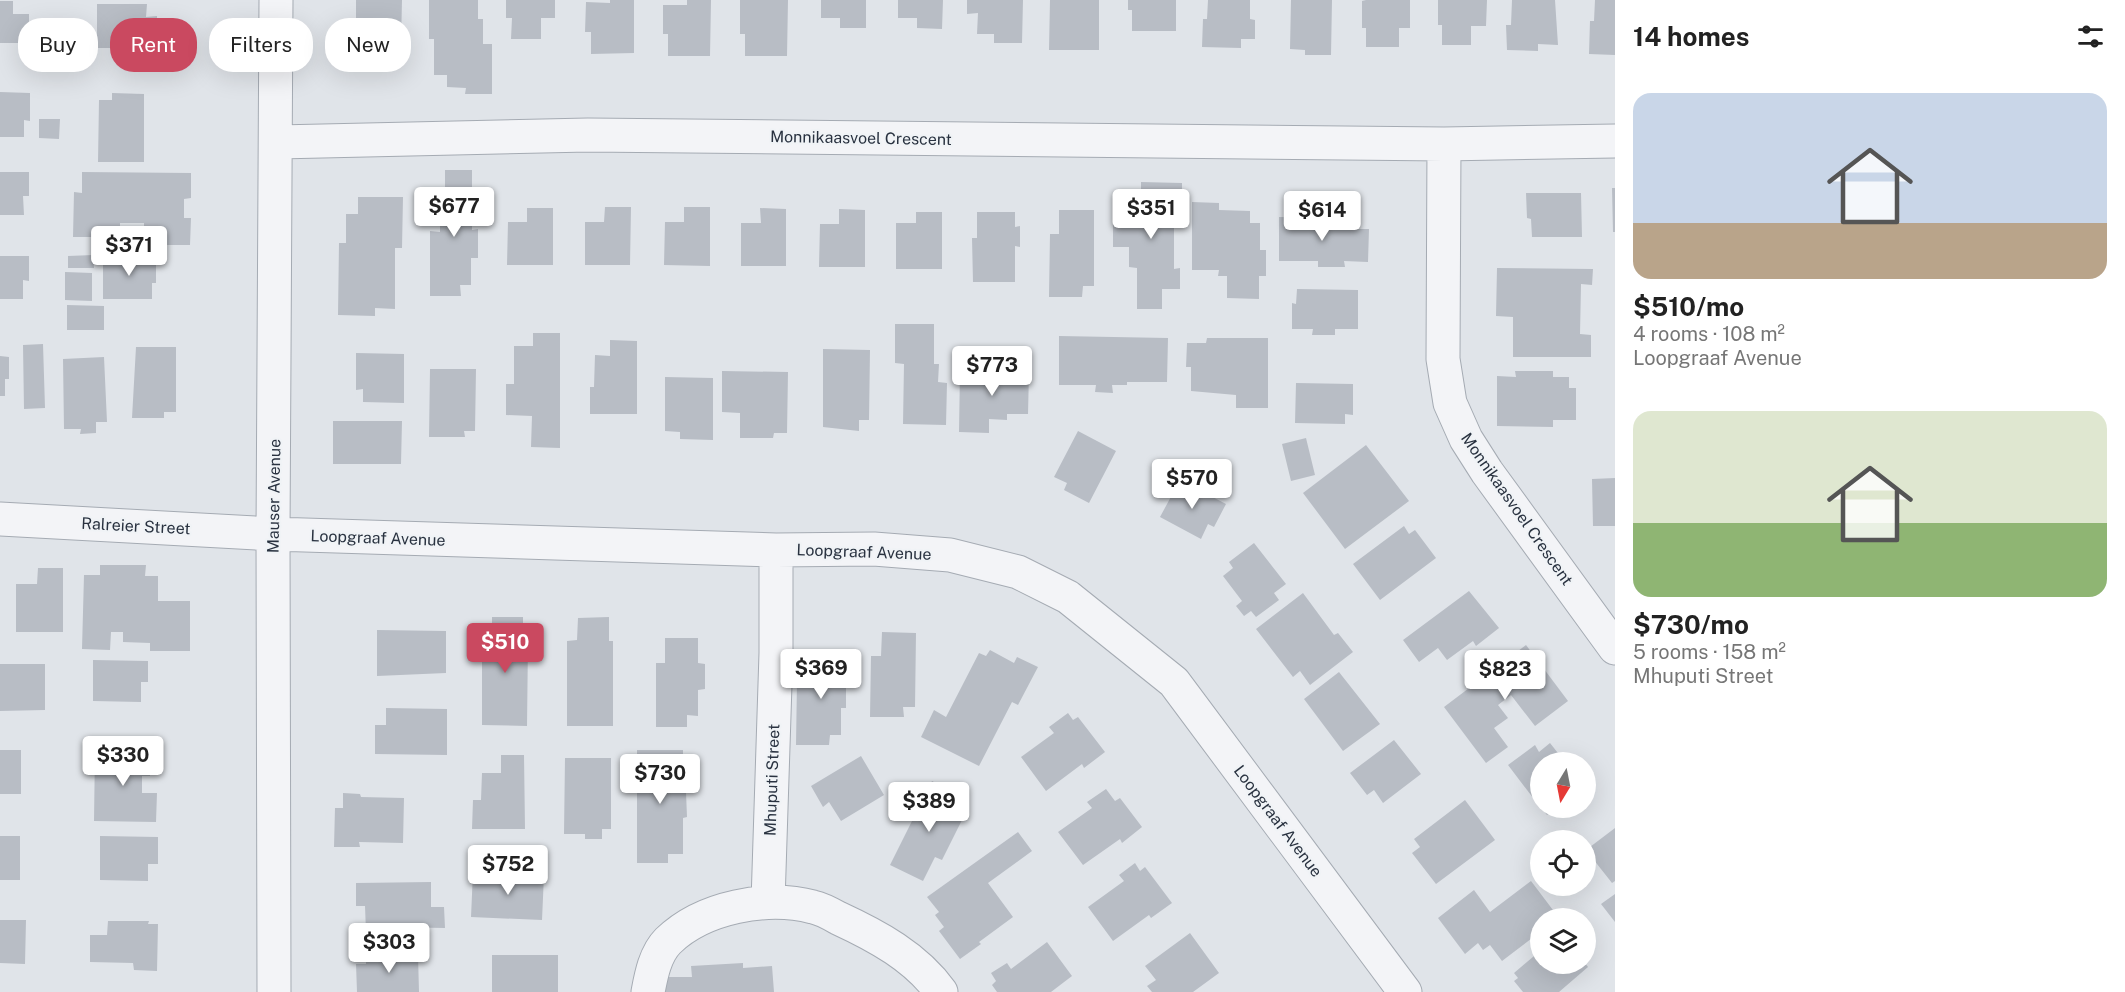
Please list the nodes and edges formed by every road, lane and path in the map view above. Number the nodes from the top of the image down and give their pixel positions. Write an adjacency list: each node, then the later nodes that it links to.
1 (276, 0): 3 (street, Mauser Avenue)
2 (1615, 141): 4 (street, Monnikaasvoel Crescent)
3 (278, 142): 4 (street, Monnikaasvoel Crescent); 6 (street, Mauser Avenue)
4 (1443, 144): 8 (street, Monnikaasvoel Crescent)
5 (0, 519): 6 (street, Ralreier Street)
6 (273, 534): 7 (street, Loopgraaf Avenue); 10 (street, Mauser Avenue)
7 (776, 550): 9 (street, Mhuputi Street); 13 (street, Loopgraaf Avenue)
8 (1615, 648)
9 (768, 902): 11 (street); 12 (street)
10 (274, 992)
11 (648, 992)
12 (941, 992)
13 (1406, 992)

